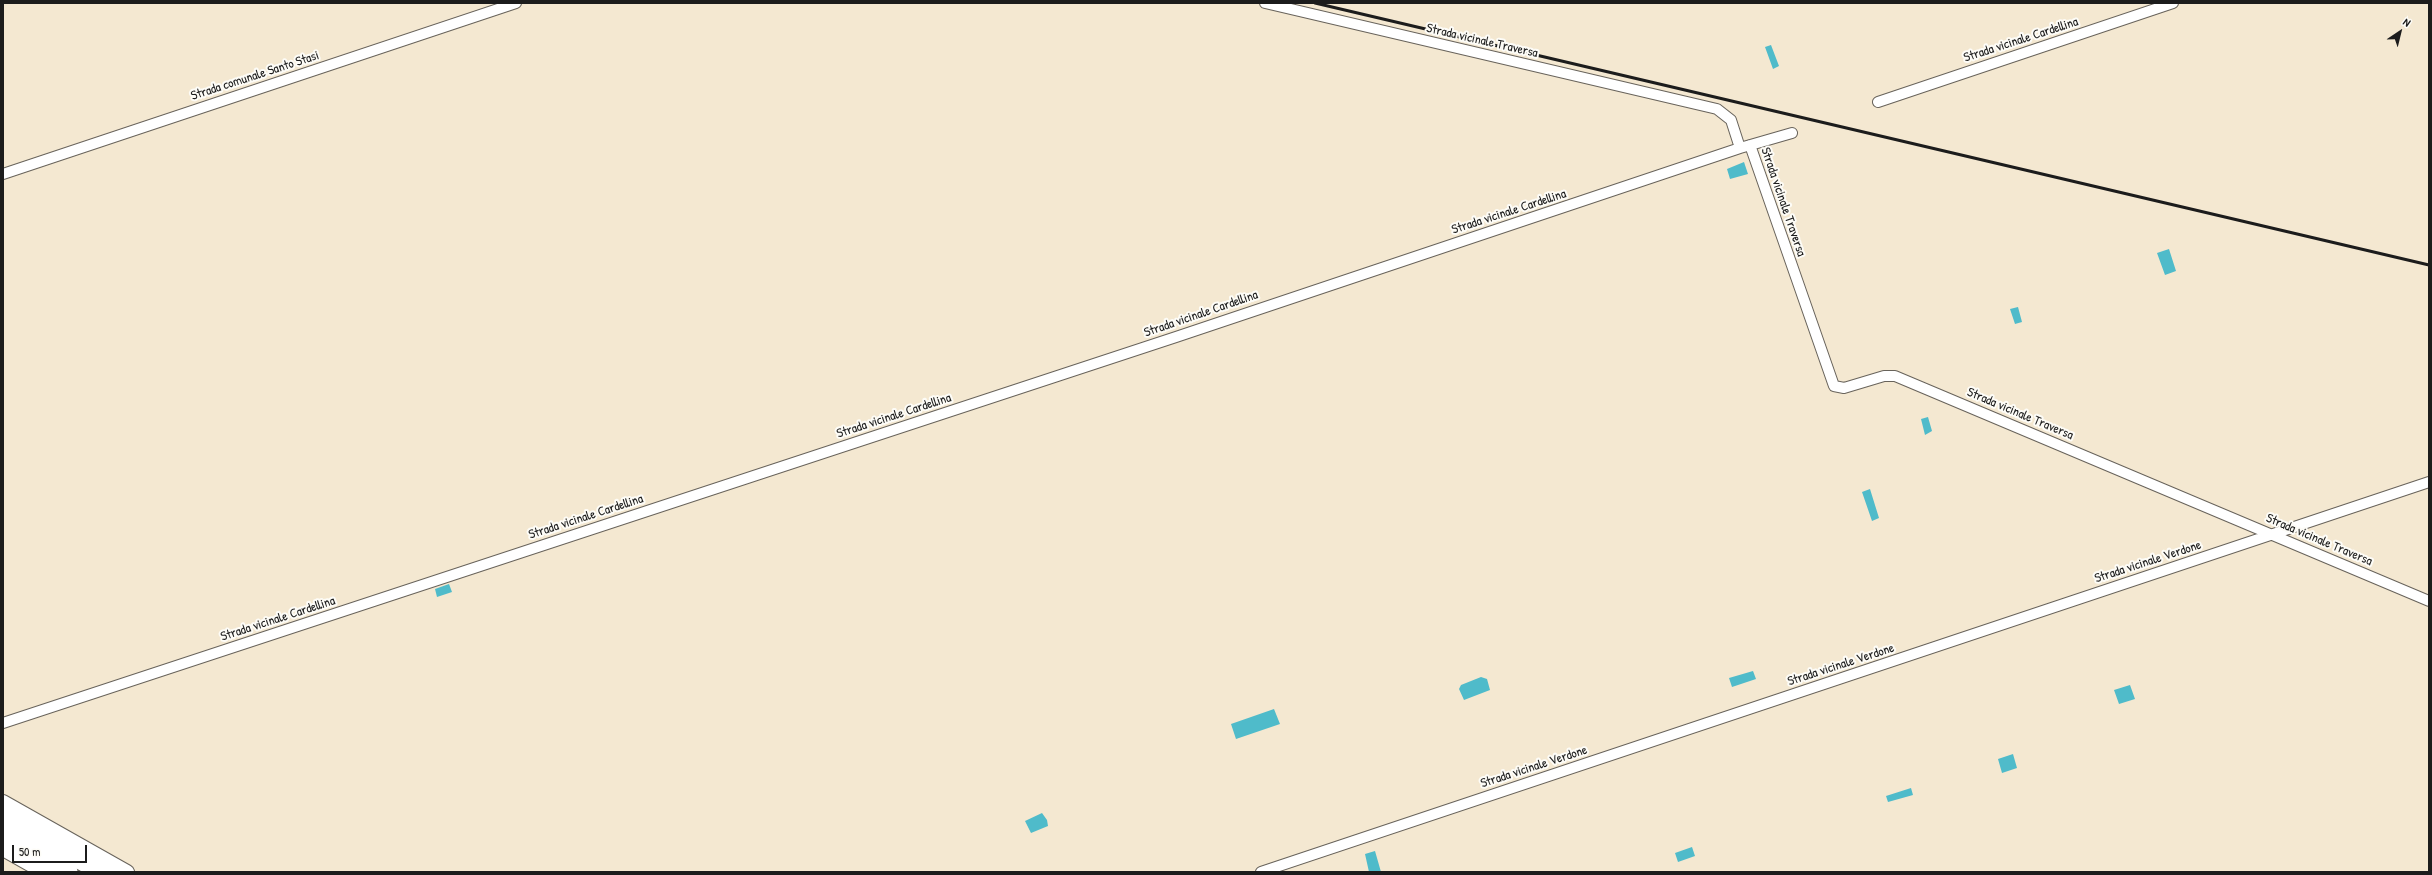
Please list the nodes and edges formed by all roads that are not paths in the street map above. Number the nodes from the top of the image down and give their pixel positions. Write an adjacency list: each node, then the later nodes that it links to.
1 (516, 3): 7 (street, Strada comunale Santo Stasi)
2 (1265, 3): 6 (street, Strada vicinale Traversa)
3 (2173, 3): 4 (street, Strada vicinale Cardellina)
4 (1878, 102)
5 (1792, 133): 6 (street, Strada vicinale Cardellina)
6 (1745, 146): 9 (street, Strada vicinale Traversa); 11 (street, Strada vicinale Cardellina)
7 (3, 174)
8 (2429, 482): 9 (street, Strada vicinale Verdone)
9 (2273, 534): 10 (street, Strada vicinale Traversa); 20 (street, Strada vicinale Verdone)
10 (2429, 601)
11 (3, 723)
12 (3, 802): 19 (street)
13 (3, 816): 18 (highway)
14 (3, 835): 17 (highway)
15 (3, 849): 16 (street)
16 (44, 872)
17 (68, 872)
18 (102, 872)
19 (127, 872)
20 (1261, 872)

